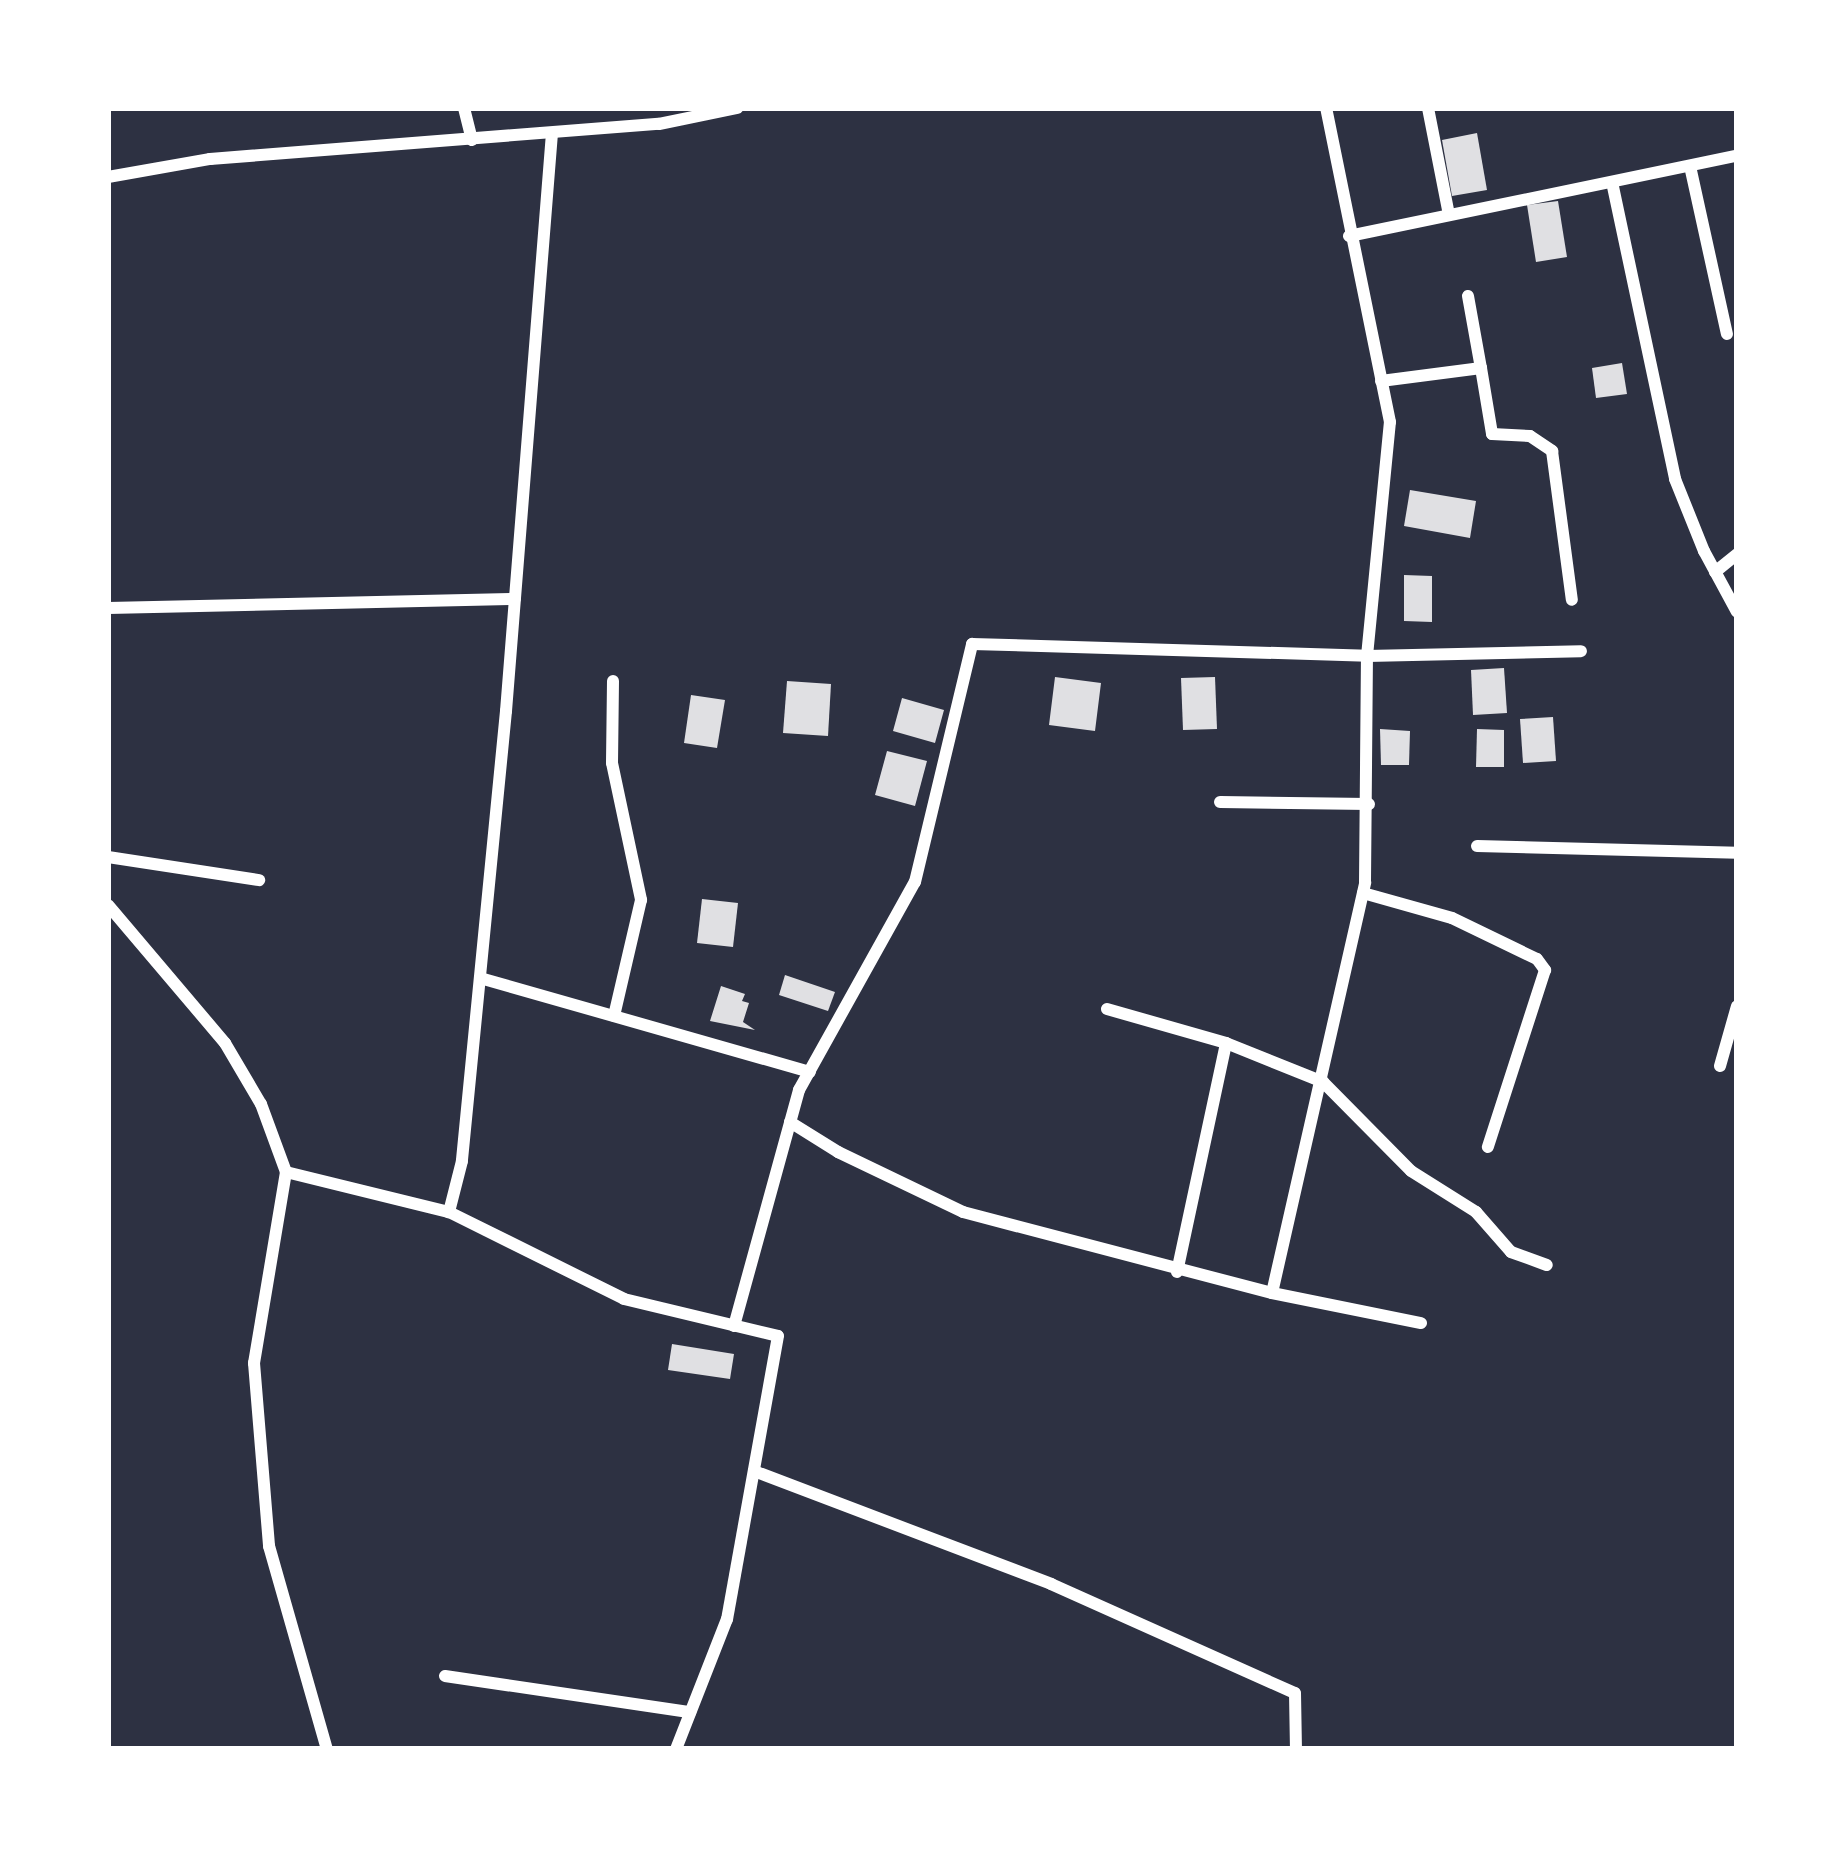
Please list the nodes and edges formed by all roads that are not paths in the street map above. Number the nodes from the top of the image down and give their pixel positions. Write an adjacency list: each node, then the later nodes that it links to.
1 (464, 108): 8 (street)
2 (634, 108): 6 (street)
3 (737, 108): 6 (street)
4 (1326, 108): 14 (street)
5 (1428, 108): 13 (street)
6 (633, 126): 7 (street)
7 (552, 133): 8 (street); 21 (street)
8 (472, 140): 11 (street)
9 (1737, 156): 10 (street)
10 (1690, 166): 12 (street); 16 (street)
11 (108, 177)
12 (1612, 182): 13 (street); 20 (street)
13 (1449, 215): 14 (street)
14 (1349, 236): 18 (street)
15 (1468, 296): 17 (street)
16 (1727, 334)
17 (1481, 368): 18 (street); 22 (street)
18 (1381, 381): 26 (street)
19 (1737, 554): 20 (street)
20 (1714, 572): 24 (street)
21 (514, 599): 23 (street); 36 (street)
22 (1572, 600)
23 (108, 608)
24 (1737, 612)
25 (1581, 651): 26 (street)
26 (1367, 656): 29 (street); 42 (street)
27 (613, 681): 39 (street)
28 (1220, 802): 29 (street)
29 (1369, 804): 34 (street)
30 (1477, 846): 31 (street)
31 (1737, 853)
32 (108, 857): 33 (street)
33 (259, 880)
34 (1363, 893): 43 (street); 45 (street)
35 (108, 905): 46 (street)
36 (480, 978): 39 (street); 47 (street)
37 (1737, 1006): 41 (street)
38 (1107, 1009): 40 (street)
39 (614, 1016): 42 (street)
40 (1226, 1042): 43 (street); 49 (street)
41 (1720, 1066)
42 (809, 1072): 44 (street)
43 (1322, 1082): 48 (street); 50 (street)
44 (790, 1122): 49 (street); 52 (street)
45 (1488, 1147)
46 (286, 1172): 47 (street); 56 (street)
47 (449, 1212): 52 (street)
48 (1547, 1265)
49 (1178, 1272): 50 (street)
50 (1272, 1293): 51 (street)
51 (1420, 1323)
52 (734, 1326): 53 (street)
53 (754, 1471): 55 (street); 58 (street)
54 (446, 1676): 55 (street)
55 (690, 1712): 57 (street)
56 (327, 1749)
57 (676, 1749)
58 (1297, 1749)

